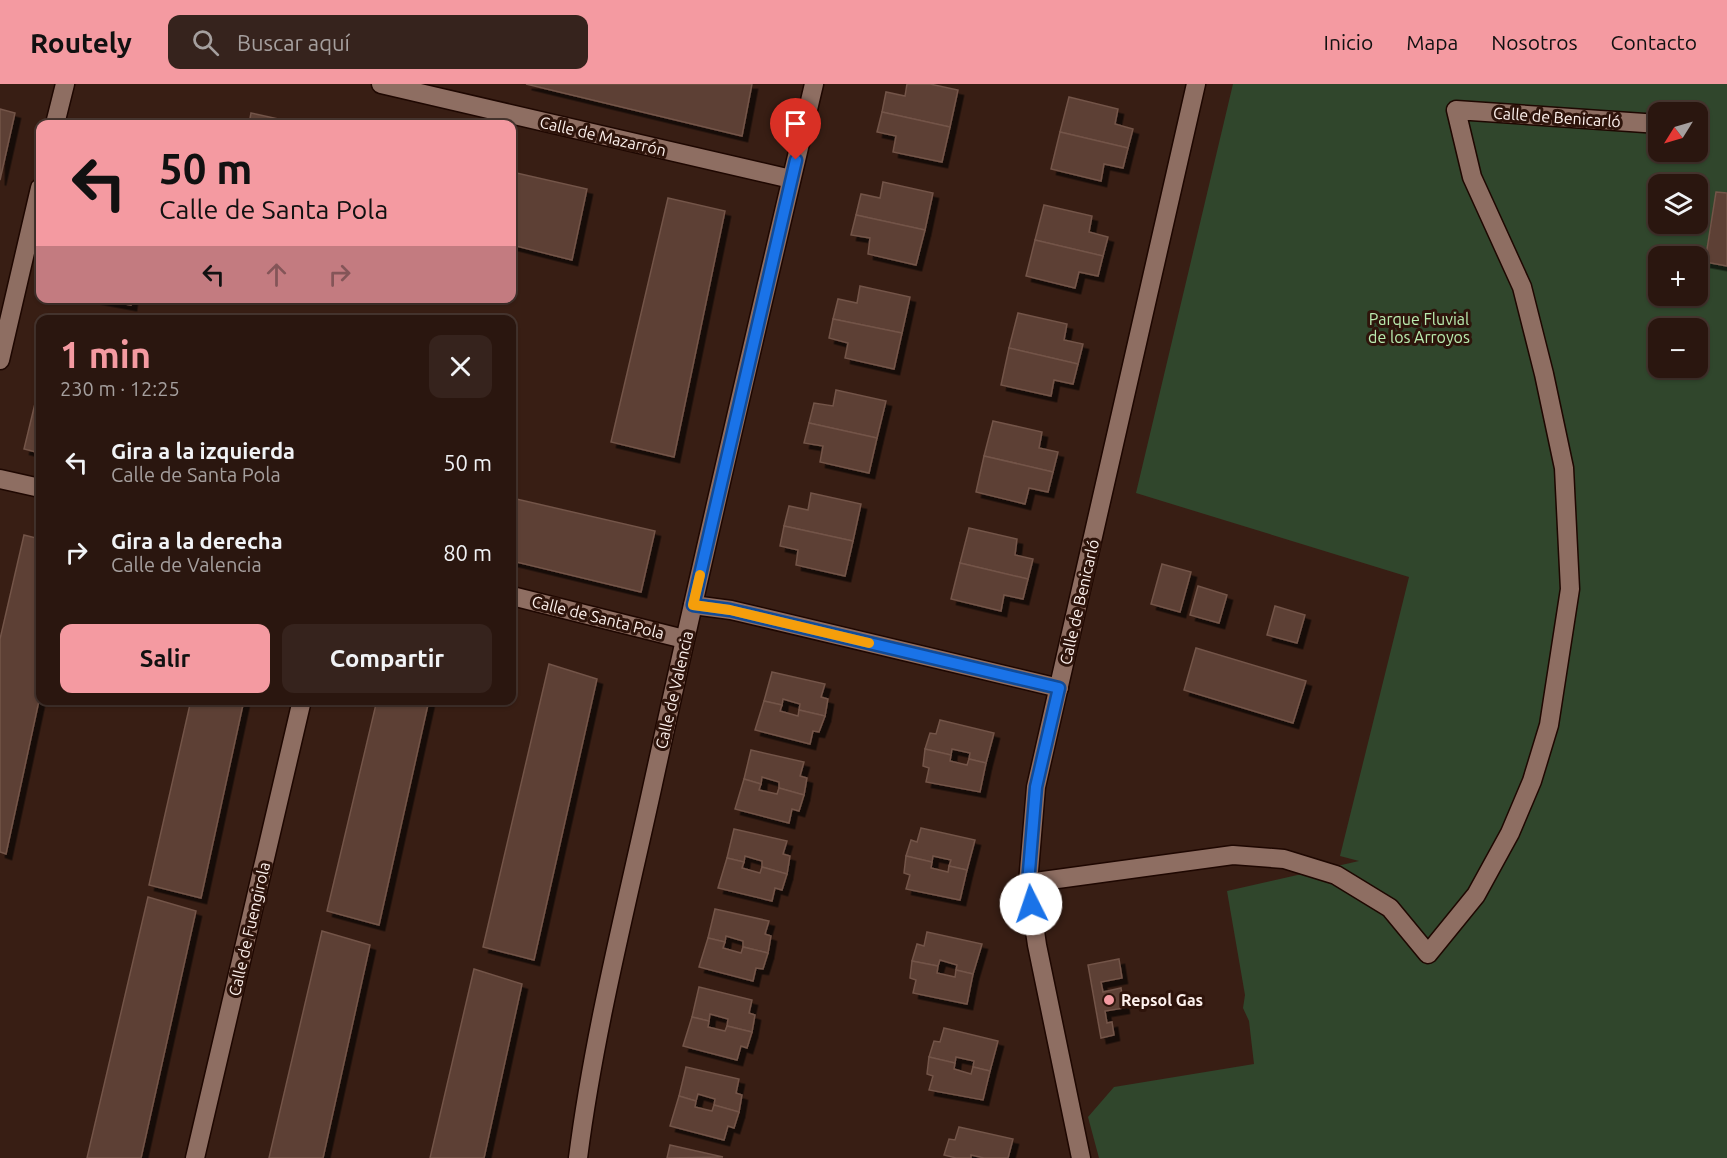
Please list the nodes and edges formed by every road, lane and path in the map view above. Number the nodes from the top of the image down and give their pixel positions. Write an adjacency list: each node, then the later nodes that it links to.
1 (65, 84): 5 (street)
2 (381, 84): 7 (street, Calle de Mazarrón)
3 (814, 84): 7 (street, Calle de Valencia)
4 (1196, 84): 15 (street, Calle de Benicarló)
5 (57, 120)
6 (1648, 123): 17 (street, Calle de Benicarló)
7 (791, 179): 13 (street, Calle de Valencia)
8 (36, 205): 9 (street)
9 (0, 360)
10 (0, 479): 11 (street)
11 (36, 487)
12 (516, 597): 14 (street, Calle de Santa Pola)
13 (693, 605): 14 (street, Calle de Valencia); 15 (street)
14 (684, 639): 19 (street, Calle de Valencia)
15 (1059, 688): 17 (street, Calle de Benicarló)
16 (301, 705): 18 (street, Calle de Fuengirola)
17 (1028, 883): 20 (street, Calle de Benicarló)
18 (195, 1158)
19 (579, 1158)
20 (1080, 1158)

